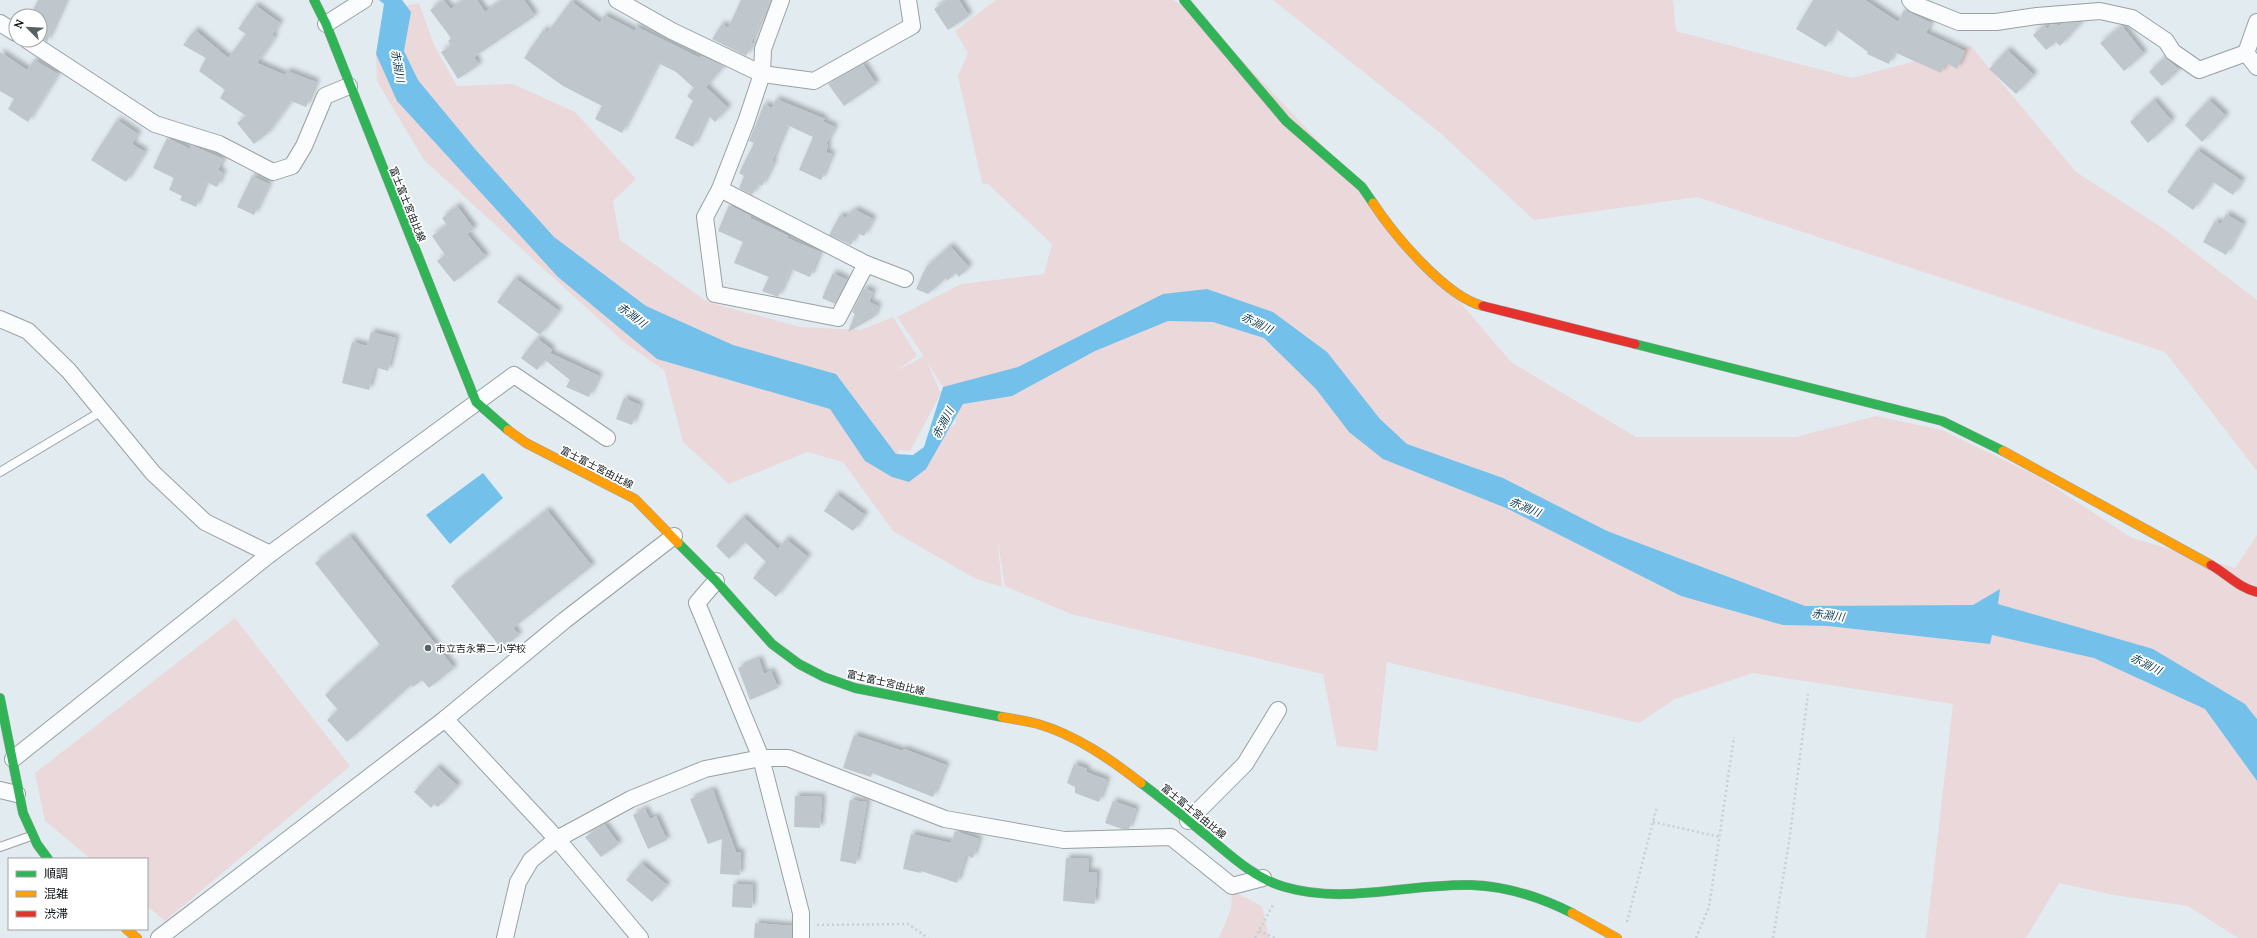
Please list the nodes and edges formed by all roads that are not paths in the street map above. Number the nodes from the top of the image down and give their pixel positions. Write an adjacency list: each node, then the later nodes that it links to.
1 (314, 0): 9 (main road, 富士富士宮由比線)
2 (364, 0): 9 (street)
3 (617, 0): 13 (street)
4 (781, 0): 13 (street)
5 (908, 0): 13 (street)
6 (1184, 0): 26 (main road)
7 (1910, 0): 11 (street)
8 (2257, 22): 11 (street)
9 (326, 24): 14 (main road, 富士富士宮由比線)
10 (39, 48): 14 (street)
11 (2246, 52): 12 (street)
12 (2257, 67)
13 (762, 74): 15 (street)
14 (349, 86): 19 (main road, 富士富士宮由比線)
15 (720, 189): 16 (street); 16 (street)
16 (866, 264): 17 (street)
17 (905, 279)
18 (0, 319): 20 (street)
19 (476, 402): 21 (street); 23 (main road, 富士富士宮由比線); 24 (street)
20 (102, 411): 22 (lane); 24 (street)
21 (607, 438)
22 (0, 472)
23 (674, 536): 25 (main road, 富士富士宮由比線); 29 (street)
24 (270, 554): 31 (street)
25 (716, 581): 30 (street); 34 (main road, 富士富士宮由比線)
26 (2257, 592)
27 (0, 698): 31 (main road)
28 (1278, 710): 34 (street)
29 (446, 719): 36 (street); 43 (street)
30 (761, 758): 36 (street); 39 (street); 41 (street)
31 (13, 759): 33 (main road)
32 (0, 790): 33 (street)
33 (17, 794): 35 (main road)
34 (1188, 821): 39 (main road, 富士富士宮由比線)
35 (32, 836): 37 (lane); 38 (main road)
36 (557, 840): 44 (street); 45 (street)
37 (0, 847)
38 (47, 858)
39 (1263, 878): 46 (main road, 富士富士宮由比線)
40 (127, 930): 42 (main road)
41 (801, 932)
42 (137, 938)
43 (159, 938)
44 (505, 938)
45 (640, 938)
46 (1617, 938)

